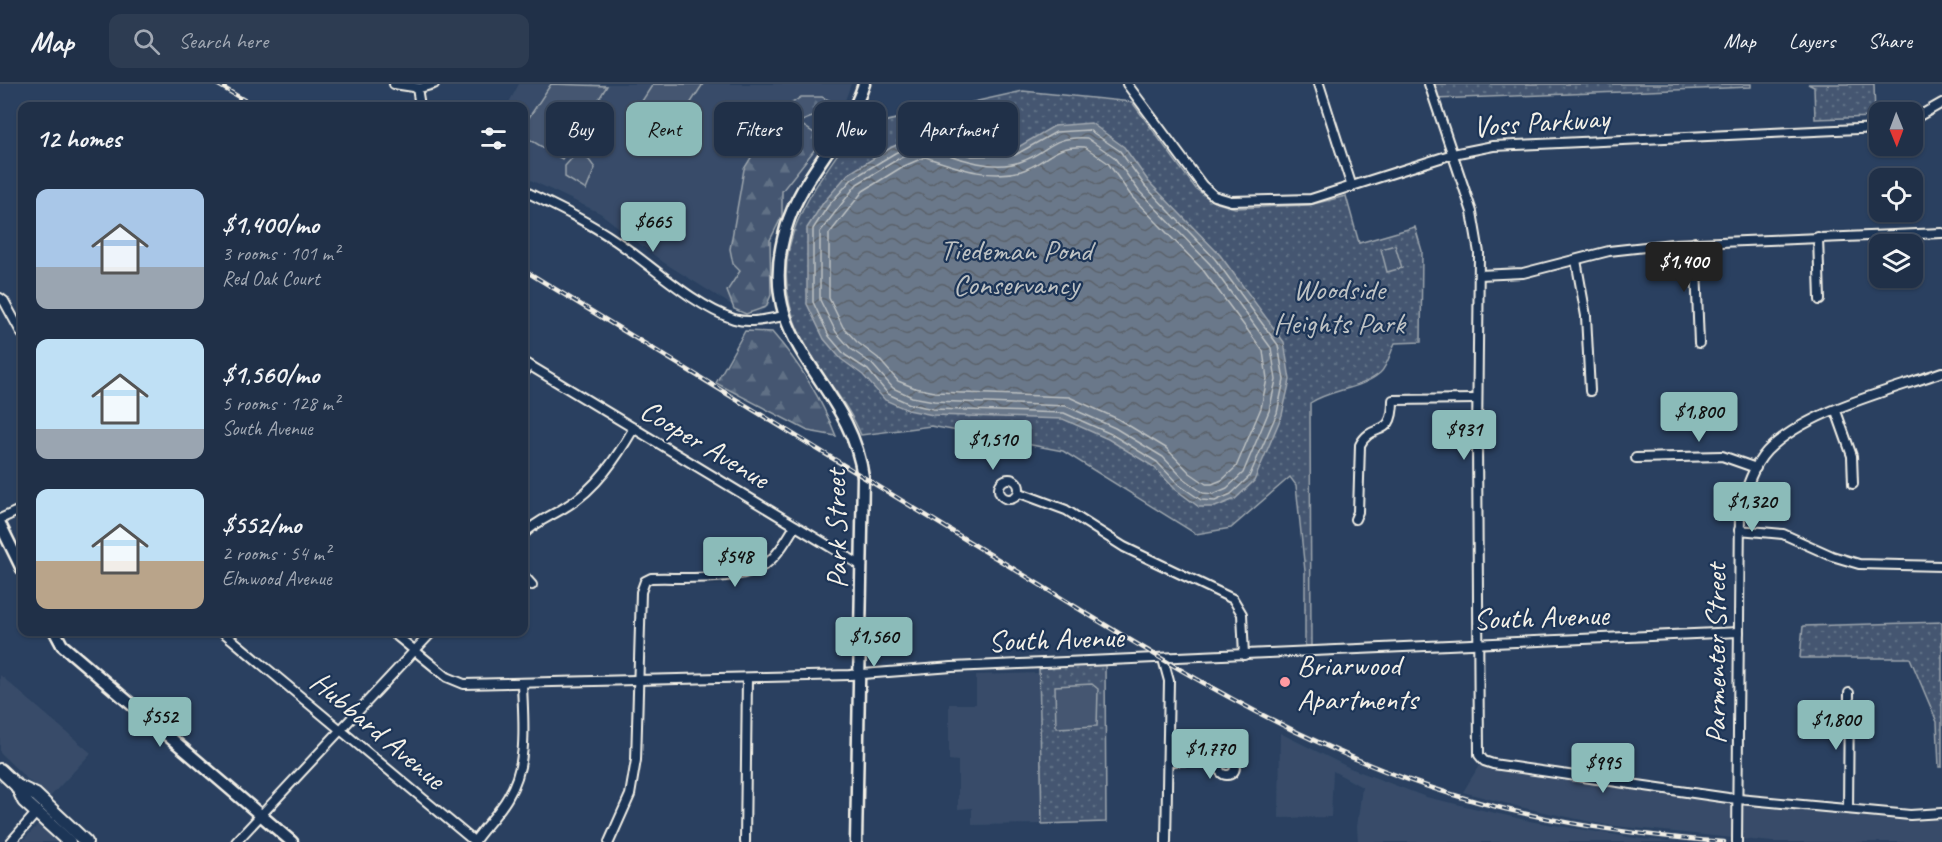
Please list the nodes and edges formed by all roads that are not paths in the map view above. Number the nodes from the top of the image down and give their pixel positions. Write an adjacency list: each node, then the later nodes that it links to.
1 (394, 84): 7 (street)
2 (434, 84): 7 (street)
3 (864, 84): 22 (main road, Park Street)
4 (1127, 84): 13 (street, Voss Parkway)
5 (1319, 84): 13 (street)
6 (1429, 84): 12 (street)
7 (417, 88): 8 (street)
8 (419, 102)
9 (1942, 104): 10 (street)
10 (1923, 114)
11 (1869, 129): 12 (street, Voss Parkway)
12 (1454, 153): 13 (street, Voss Parkway); 19 (street)
13 (1352, 187)
14 (528, 193): 22 (street)
15 (1942, 233): 16 (street)
16 (1818, 237): 17 (street); 21 (street)
17 (1695, 242): 18 (street); 24 (street)
18 (1576, 260): 19 (street); 27 (street)
19 (1479, 275): 28 (street)
20 (0, 298): 23 (street)
21 (1820, 300)
22 (784, 316): 43 (main road, Park Street)
23 (18, 326)
24 (1699, 343)
25 (528, 365): 30 (street, Cooper Avenue)
26 (1942, 374): 29 (street, Parmenter Street)
27 (1590, 391)
28 (1477, 399): 37 (street); 52 (street)
29 (1836, 411): 32 (street, Parmenter Street); 33 (street)
30 (634, 428): 39 (street, Cooper Avenue); 41 (street)
31 (1636, 458): 32 (street)
32 (1756, 468): 40 (street, Parmenter Street)
33 (1853, 484)
34 (1020, 493): 54 (street)
35 (18, 511): 36 (street)
36 (0, 519)
37 (1355, 519)
38 (0, 524): 42 (main road)
39 (795, 526): 43 (street, Cooper Avenue); 58 (street)
40 (1739, 530): 44 (street); 47 (street, Parmenter Street)
41 (528, 531)
42 (18, 561)
43 (862, 566): 56 (main road, Park Street)
44 (1942, 566)
45 (528, 580): 46 (street)
46 (532, 585)
47 (1739, 632): 52 (street, South Avenue); 65 (street, Parmenter Street)
48 (57, 636): 69 (main road)
49 (228, 636): 61 (street, Hubbard Avenue)
50 (397, 636): 53 (street, South Avenue)
51 (428, 636): 53 (street)
52 (1479, 644): 54 (street, South Avenue); 65 (street)
53 (414, 650): 59 (street, South Avenue); 61 (street)
54 (1244, 655): 55 (street, South Avenue)
55 (1163, 659): 56 (street, South Avenue); 62 (street)
56 (860, 673): 57 (street, South Avenue); 78 (main road, Park Street)
57 (747, 678): 58 (street, South Avenue); 77 (street)
58 (638, 679): 59 (street, South Avenue); 76 (street)
59 (522, 683): 75 (street)
60 (1849, 693): 67 (street)
61 (340, 730): 69 (street); 75 (street, Hubbard Avenue)
62 (1168, 761): 63 (street); 79 (street)
63 (1220, 763)
64 (0, 770): 66 (main road)
65 (1738, 799): 67 (street); 80 (street, Parmenter Street)
66 (40, 808): 70 (street); 71 (main road); 72 (main road)
67 (1848, 809): 68 (street)
68 (1942, 813)
69 (261, 815): 73 (street); 74 (main road)
70 (11, 842)
71 (69, 842)
72 (86, 842)
73 (236, 842)
74 (292, 842)
75 (475, 842)
76 (609, 842)
77 (745, 842)
78 (856, 842)
79 (1166, 842)
80 (1737, 842)

